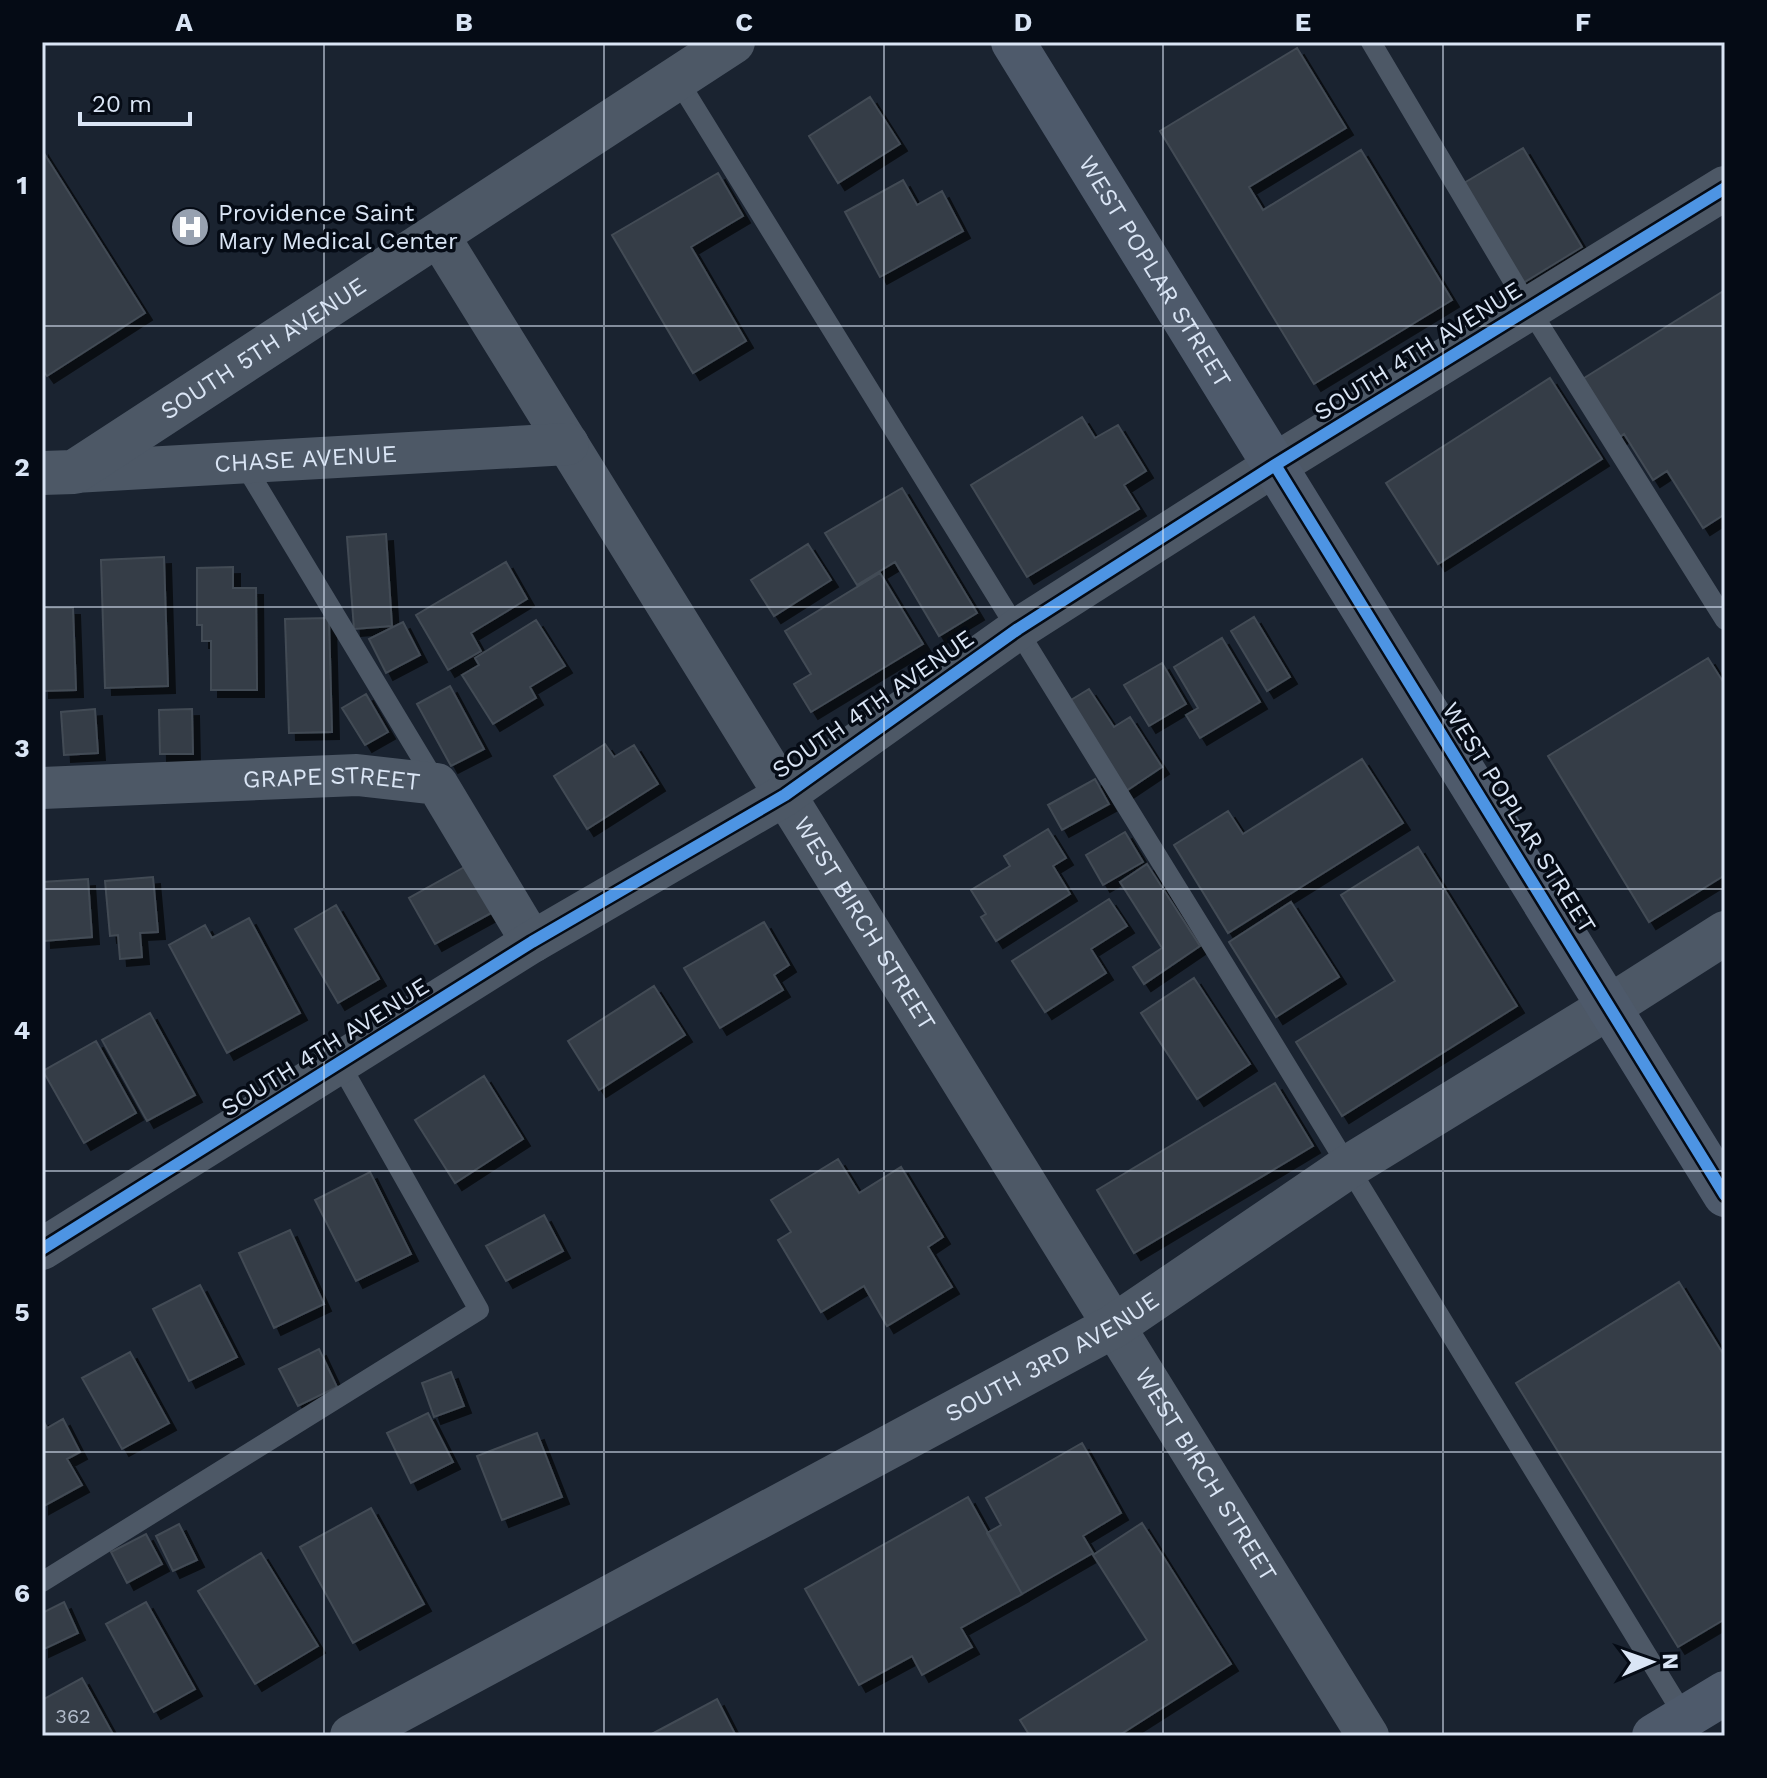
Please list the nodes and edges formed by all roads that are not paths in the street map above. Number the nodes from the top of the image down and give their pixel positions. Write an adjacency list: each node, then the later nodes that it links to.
1 (733, 42): 4 (street, SOUTH 5TH AVENUE)
2 (1013, 42): 10 (main road, WEST POPLAR STREET)
3 (1371, 42): 7 (lane)
4 (676, 77): 6 (street, SOUTH 5TH AVENUE); 13 (lane)
5 (1725, 188): 7 (street, SOUTH 4TH AVENUE)
6 (438, 235): 8 (street, WEST BIRCH STREET); 11 (street, SOUTH 5TH AVENUE)
7 (1529, 308): 10 (street, SOUTH 4TH AVENUE); 12 (lane)
8 (568, 444): 9 (street, CHASE AVENUE); 16 (street, WEST BIRCH STREET)
9 (244, 464): 11 (street, CHASE AVENUE); 14 (lane)
10 (1275, 465): 13 (street, SOUTH 4TH AVENUE); 19 (main road, WEST POPLAR STREET)
11 (58, 472)
12 (1725, 620)
13 (1018, 629): 16 (street, SOUTH 4TH AVENUE); 21 (lane)
14 (437, 784): 15 (street, GRAPE STREET); 18 (street, GRAPE STREET)
15 (42, 788)
16 (785, 795): 18 (street, SOUTH 4TH AVENUE); 24 (street, WEST BIRCH STREET)
17 (1725, 933): 19 (street, SOUTH 3RD AVENUE)
18 (532, 942): 20 (street, SOUTH 4TH AVENUE)
19 (1609, 1007): 21 (street, SOUTH 3RD AVENUE); 22 (main road, WEST POPLAR STREET)
20 (340, 1064): 23 (street, SOUTH 4TH AVENUE); 25 (lane)
21 (1348, 1167): 24 (street, SOUTH 3RD AVENUE); 27 (lane)
22 (1725, 1195)
23 (42, 1249)
24 (1114, 1326): 28 (street, SOUTH 3RD AVENUE); 29 (street, WEST BIRCH STREET)
25 (42, 1582)
26 (1725, 1693): 27 (main road)
27 (1678, 1730)
28 (352, 1736)
29 (1368, 1736)

